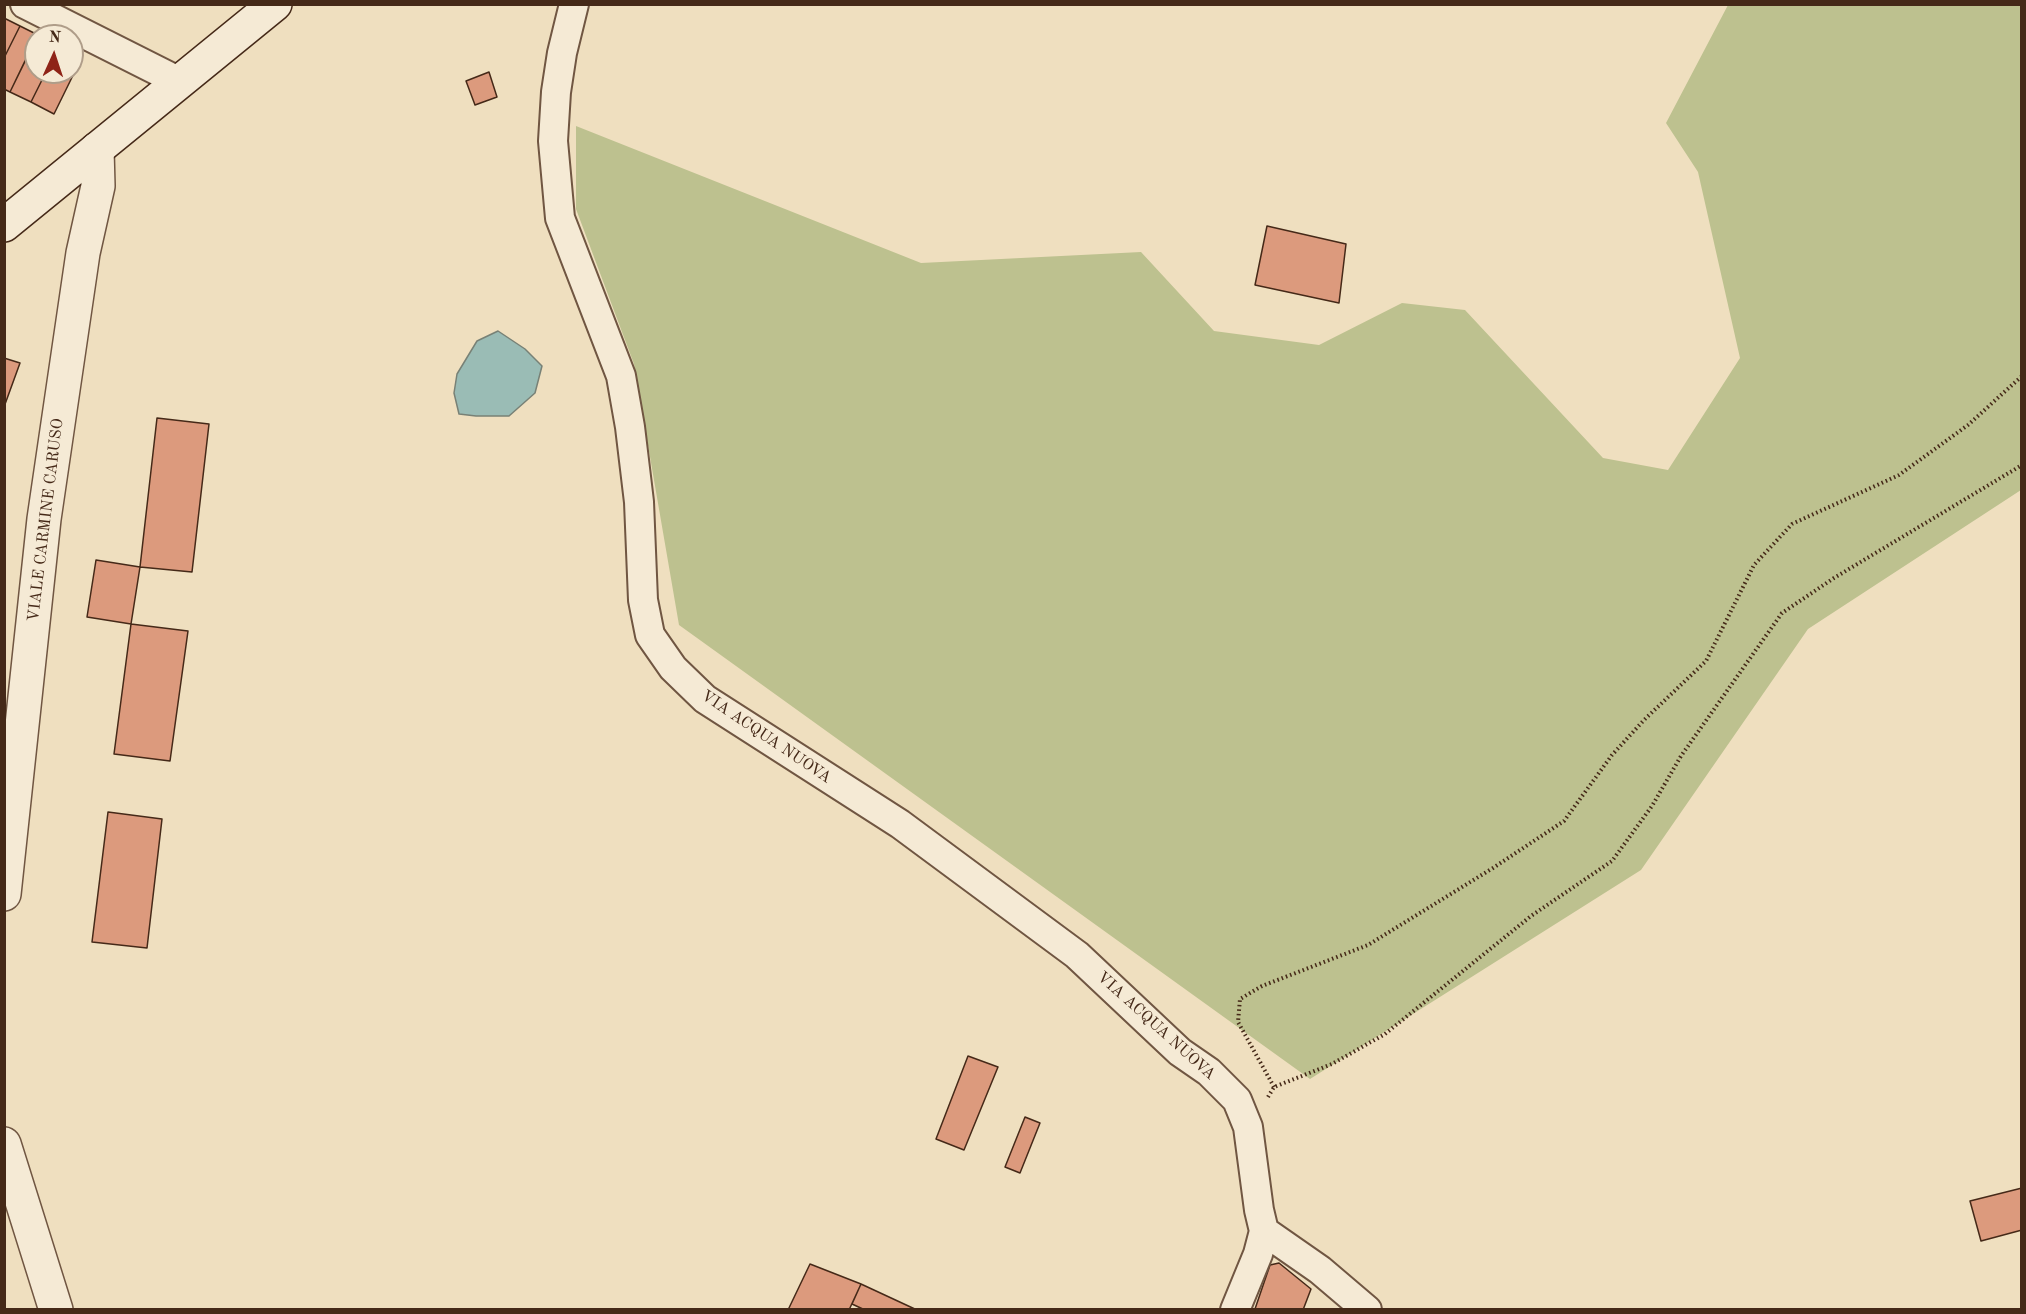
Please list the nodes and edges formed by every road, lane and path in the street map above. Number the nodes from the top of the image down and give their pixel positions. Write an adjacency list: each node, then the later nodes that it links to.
1 (25, 4): 4 (street)
2 (274, 4): 4 (street)
3 (574, 4): 11 (street, VIA ACQUA NUOVA)
4 (180, 81): 5 (street)
5 (97, 149): 6 (street); 9 (street, VIALE CARMINE CARUSO)
6 (4, 225)
7 (2022, 376): 10 (path)
8 (2022, 465): 10 (path)
9 (4, 894)
10 (1274, 1087): 11 (path)
11 (1248, 1127): 13 (street, VIA ACQUA NUOVA)
12 (4, 1144): 14 (street)
13 (1264, 1231): 15 (street, VIA ACQUA NUOVA); 16 (street)
14 (56, 1310)
15 (1235, 1310)
16 (1367, 1310)

